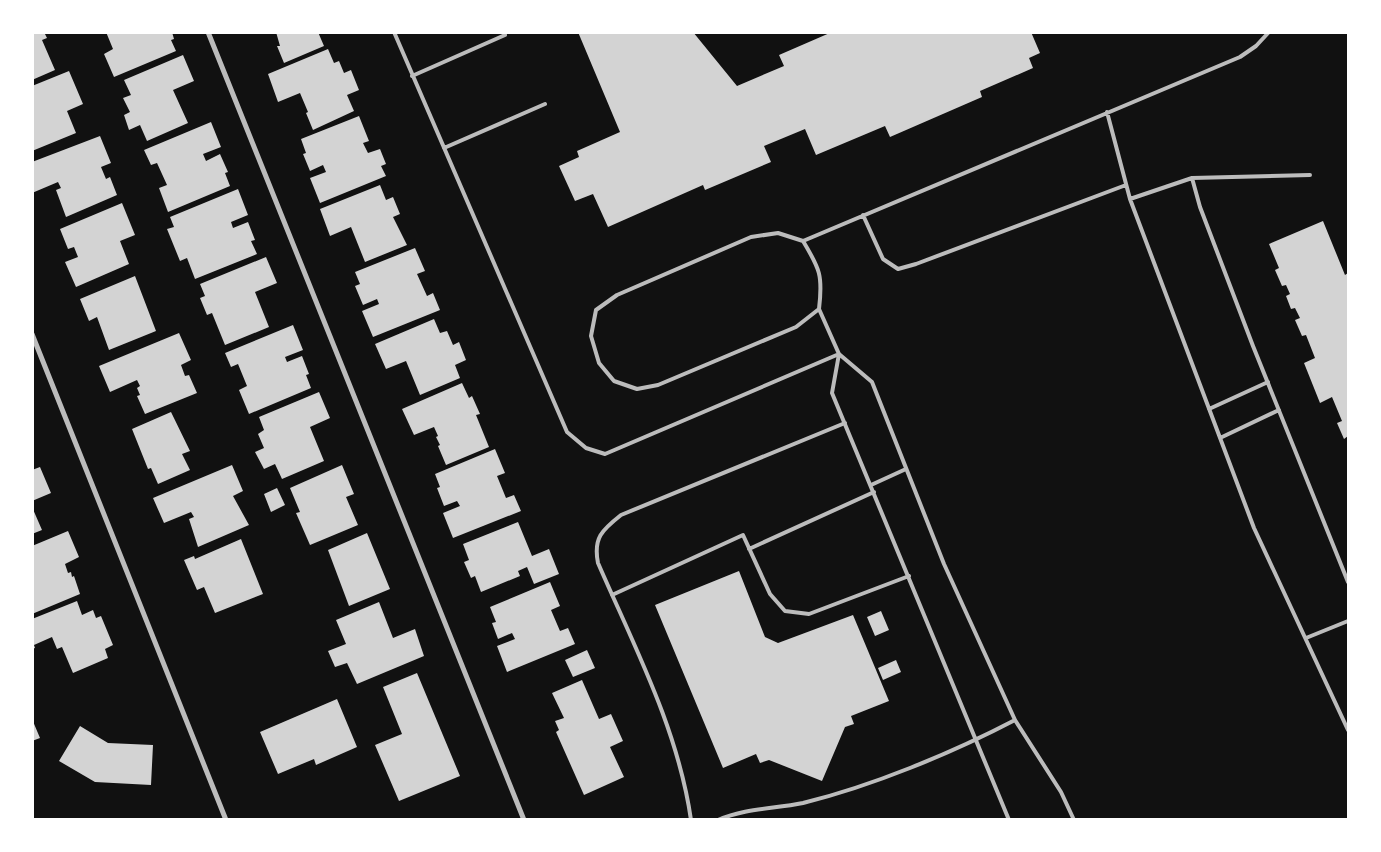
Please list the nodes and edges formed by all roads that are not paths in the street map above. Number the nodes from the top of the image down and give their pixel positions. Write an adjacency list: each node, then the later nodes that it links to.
1 (208, 32): 36 (street)
2 (394, 32): 5 (lane)
3 (504, 32): 5 (lane)
4 (1269, 32): 7 (lane)
5 (412, 76): 8 (lane)
6 (545, 104): 8 (lane)
7 (1107, 112): 11 (lane); 13 (lane)
8 (444, 148): 17 (lane)
9 (1310, 175): 10 (lane)
10 (1192, 178): 12 (lane); 18 (lane)
11 (1126, 185): 12 (lane); 13 (lane)
12 (1130, 199): 19 (lane)
13 (862, 215): 14 (lane)
14 (803, 241): 15 (lane); 15 (lane)
15 (819, 309): 17 (lane)
16 (32, 334): 35 (street)
17 (840, 354): 21 (lane); 23 (lane)
18 (1268, 382): 19 (lane); 20 (lane)
19 (1209, 409): 22 (lane)
20 (1279, 410): 22 (lane); 28 (lane)
21 (845, 423): 24 (lane); 29 (lane)
22 (1220, 438): 31 (lane)
23 (906, 469): 24 (lane); 32 (lane)
24 (871, 485): 25 (lane)
25 (874, 492): 26 (lane); 27 (lane)
26 (749, 549): 27 (lane); 29 (lane)
27 (909, 576): 34 (lane)
28 (1348, 582)
29 (612, 595): 37 (lane)
30 (1348, 621): 31 (lane)
31 (1306, 638): 33 (lane)
32 (1015, 720): 34 (lane); 40 (lane)
33 (1348, 730)
34 (978, 740): 38 (lane); 39 (lane)
35 (226, 820)
36 (524, 820)
37 (692, 820)
38 (718, 820)
39 (1009, 820)
40 (1074, 820)

